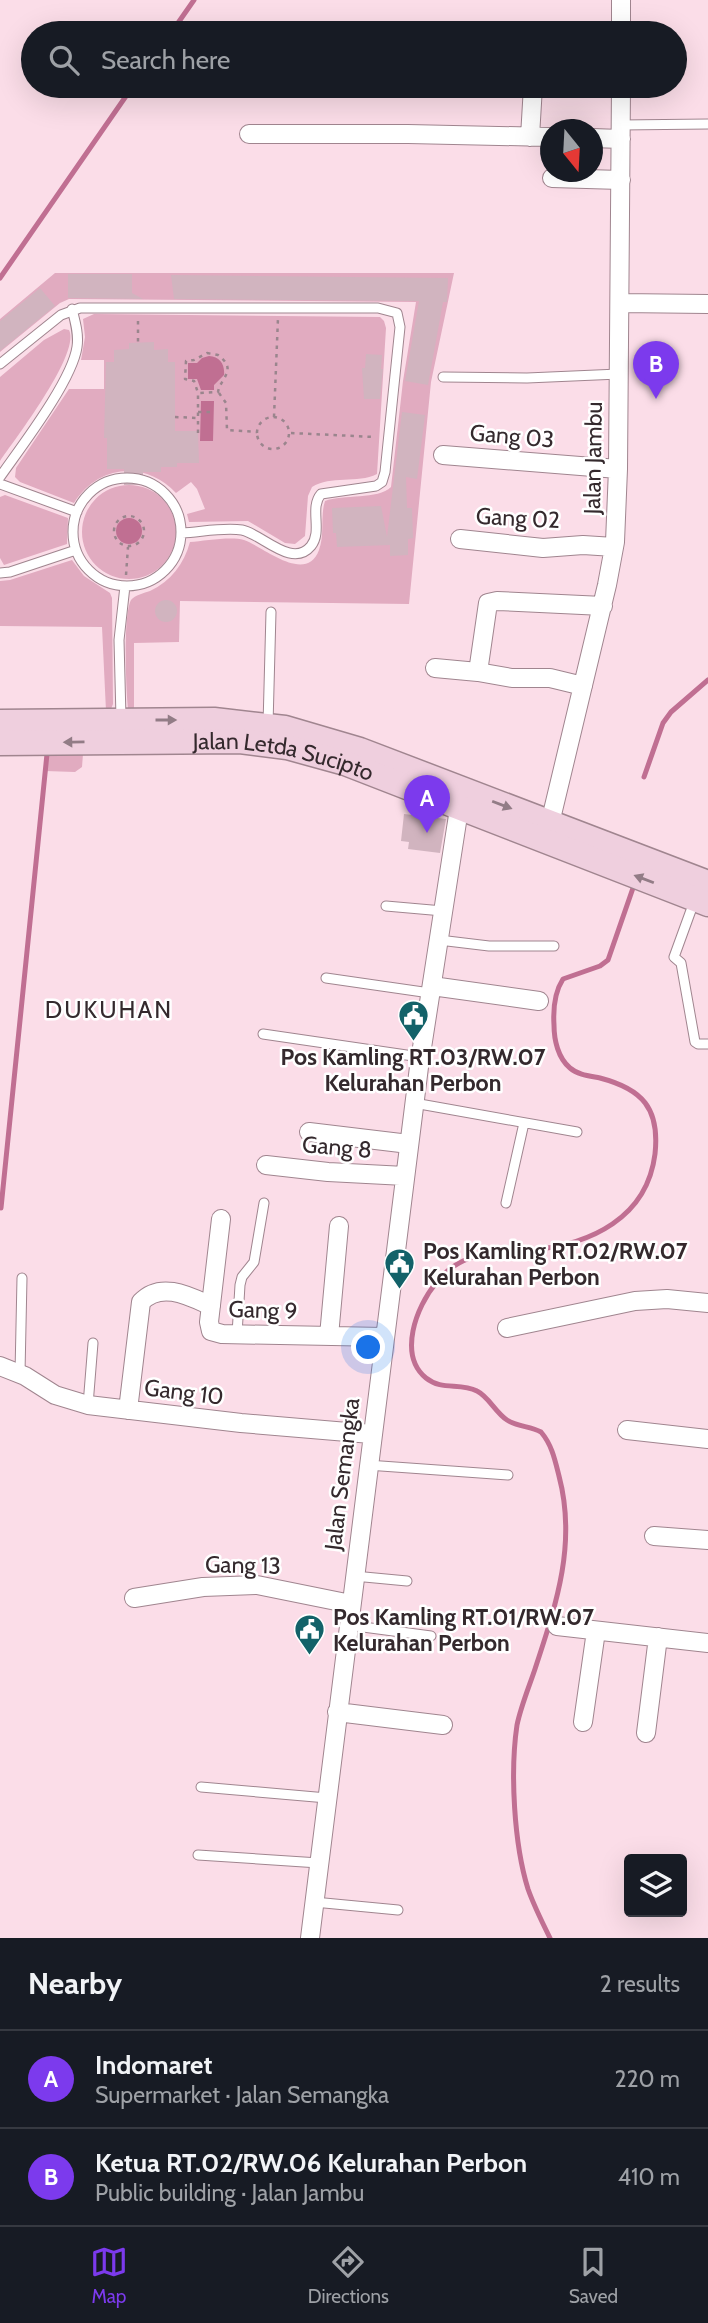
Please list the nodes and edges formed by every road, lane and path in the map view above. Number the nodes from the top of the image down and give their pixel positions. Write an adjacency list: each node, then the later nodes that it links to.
1 (621, 0): 2 (street)
2 (621, 21)
3 (532, 98): 9 (street)
4 (621, 98): 6 (street, Jalan Jambu)
5 (708, 124): 6 (lane)
6 (621, 132): 8 (street); 12 (street, Jalan Jambu)
7 (249, 134): 9 (street)
8 (603, 136)
9 (530, 137): 10 (street)
10 (540, 137)
11 (603, 179): 12 (street)
12 (621, 180): 13 (street, Jalan Jambu)
13 (620, 303): 14 (street); 20 (street, Jalan Jambu)
14 (708, 304)
15 (137, 307): 16 (lane); 17 (lane); 18 (path)
16 (279, 308): 26 (path); 32 (lane)
17 (72, 309): 19 (lane); 35 (lane)
18 (138, 342)
19 (0, 364)
20 (619, 374): 21 (lane); 34 (street, Jalan Jambu)
21 (443, 377)
22 (218, 392): 23 (path); 23 (path); 29 (path)
23 (198, 393): 24 (path)
24 (199, 412): 25 (path); 28 (path)
25 (211, 412)
26 (274, 416): 29 (path); 31 (path)
27 (175, 417): 28 (path)
28 (198, 418): 30 (path)
29 (257, 432): 31 (path)
30 (198, 433)
31 (289, 433): 32 (path)
32 (389, 438): 38 (lane)
33 (443, 456): 34 (street, Gang 03)
34 (618, 469): 41 (street, Jalan Jambu)
35 (0, 477)
36 (0, 484): 37 (lane)
37 (77, 512): 38 (lane); 42 (lane)
38 (182, 533): 44 (lane)
39 (460, 539): 41 (street, Gang 02)
40 (128, 547): 40 (path); 44 (path)
41 (614, 547): 45 (street, Jalan Jambu)
42 (76, 550): 43 (lane); 44 (lane)
43 (0, 573)
44 (125, 586): 52 (lane)
45 (603, 606): 48 (street); 49 (street, Jalan Jambu)
46 (271, 612): 51 (lane)
47 (435, 668): 48 (street)
48 (478, 672): 49 (street)
49 (583, 686): 55 (street, Jalan Jambu)
50 (0, 722): 52 (main road, Jalan Letda Sucipto)
51 (268, 725): 52 (main road, Jalan Letda Sucipto, one-way to 51); 54 (main road, Jalan Letda Sucipto)
52 (121, 731): 53 (main road, Jalan Letda Sucipto, one-way to 53); 54 (main road, Jalan Letda Sucipto)
53 (0, 743)
54 (453, 800): 55 (main road, Jalan Letda Sucipto, one-way to 55); 56 (main road, Jalan Letda Sucipto, one-way to 54); 58 (street, Jalan Semangka)
55 (550, 823): 56 (main road, Jalan Letda Sucipto)
56 (695, 891): 65 (lane)
57 (386, 906): 58 (lane)
58 (443, 912): 59 (street, Jalan Semangka)
59 (439, 940): 60 (lane); 62 (street, Jalan Semangka)
60 (554, 946)
61 (326, 978): 62 (lane)
62 (431, 990): 63 (street); 66 (street, Jalan Semangka)
63 (539, 1001)
64 (263, 1034): 66 (lane)
65 (708, 1044)
66 (420, 1057): 67 (street, Jalan Semangka)
67 (414, 1103): 68 (lane); 71 (street, Jalan Semangka)
68 (524, 1123): 70 (lane); 75 (lane)
69 (309, 1132): 71 (street)
70 (577, 1132)
71 (409, 1144): 73 (street, Jalan Semangka)
72 (266, 1165): 73 (street, Gang 8)
73 (405, 1176): 84 (street, Jalan Semangka)
74 (264, 1203): 82 (lane)
75 (506, 1203)
76 (221, 1219): 80 (street, Gang 9)
77 (339, 1226): 83 (street)
78 (22, 1278): 87 (lane)
79 (708, 1303): 81 (street)
80 (211, 1306): 82 (street, Gang 9); 89 (street)
81 (507, 1328)
82 (237, 1334): 83 (street, Gang 9)
83 (330, 1336): 84 (street, Gang 9)
84 (384, 1338): 91 (street, Jalan Semangka)
85 (93, 1343): 88 (lane)
86 (0, 1366): 87 (street, Gang 10)
87 (20, 1373): 88 (street, Gang 10)
88 (88, 1405): 89 (street, Gang 10)
89 (128, 1410): 91 (street, Gang 10)
90 (626, 1430): 92 (street)
91 (371, 1434): 93 (street, Jalan Semangka)
92 (708, 1438)
93 (367, 1465): 94 (lane); 97 (street, Jalan Semangka)
94 (508, 1475)
95 (654, 1536): 96 (street)
96 (708, 1540)
97 (354, 1576): 98 (lane); 100 (street, Jalan Semangka)
98 (407, 1581)
99 (134, 1598): 100 (street, Gang 13)
100 (351, 1604): 101 (street, Jalan Semangka)
101 (348, 1625): 104 (lane); 107 (street, Jalan Semangka)
102 (557, 1626): 103 (street)
103 (596, 1631): 105 (street); 108 (street)
104 (431, 1636)
105 (658, 1637): 106 (street); 110 (street)
106 (708, 1643)
107 (337, 1712): 109 (street); 112 (street, Jalan Semangka)
108 (583, 1722)
109 (443, 1725)
110 (646, 1732)
111 (201, 1787): 112 (lane)
112 (327, 1798): 114 (street, Jalan Semangka)
113 (198, 1855): 114 (lane)
114 (319, 1863): 115 (street, Jalan Semangka)
115 (314, 1902): 116 (lane); 117 (street, Jalan Semangka)
116 (398, 1910)
117 (310, 1938)

